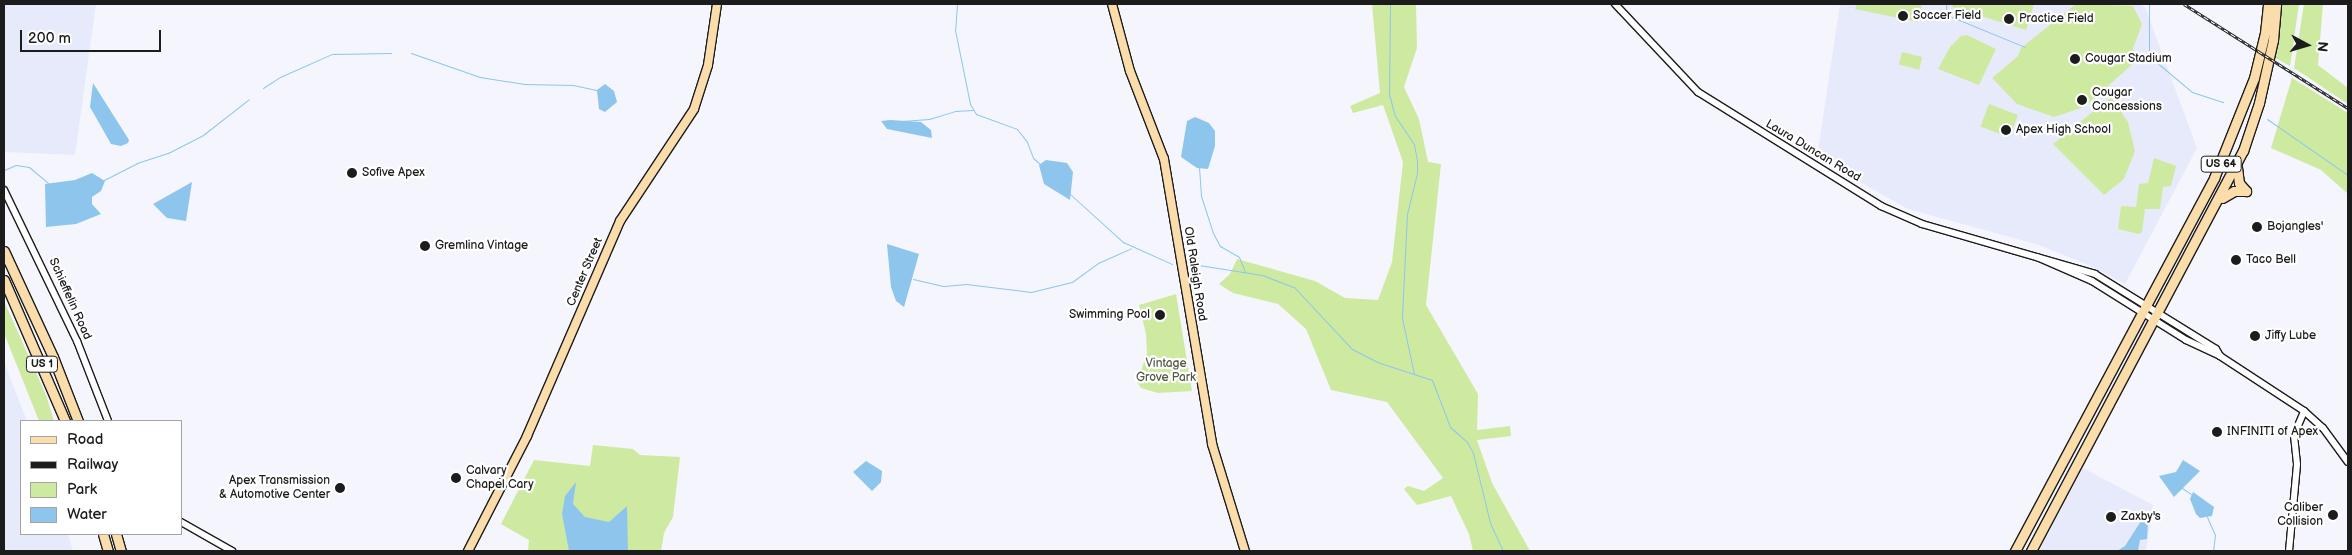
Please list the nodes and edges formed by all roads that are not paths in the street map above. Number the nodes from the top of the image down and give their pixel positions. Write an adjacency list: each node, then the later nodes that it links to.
1 (718, 4): 29 (main road, Center Street)
2 (1112, 4): 30 (main road, Old Raleigh Road)
3 (1614, 4): 10 (street, Laura Duncan Road)
4 (2268, 4): 14 (highway, US 64)
5 (2276, 4): 6 (highway, US 64)
6 (2237, 164): 8 (highway, US 64); 8 (highway)
7 (4, 190): 21 (street, Schieffelin Road)
8 (2218, 202): 15 (highway, US 64)
9 (4, 251): 20 (highway, US 1)
10 (2037, 257): 11 (street, Laura Duncan Road); 12 (street, Laura Duncan Road)
11 (2065, 263): 12 (street); 14 (street, Laura Duncan Road)
12 (2055, 266): 14 (street, Laura Duncan Road)
13 (4, 280): 19 (highway, US 1)
14 (2145, 308): 15 (street, Laura Duncan Road); 16 (street, Laura Duncan Road); 31 (highway, US 64)
15 (2160, 312): 16 (highway, US 64); 17 (street, Laura Duncan Road)
16 (2155, 321): 17 (street, Laura Duncan Road); 32 (highway, US 64)
17 (2220, 356): 18 (street, Laura Duncan Road)
18 (2304, 411): 22 (street, Laura Duncan Road); 33 (street)
19 (65, 420)
20 (78, 420)
21 (108, 420)
22 (2348, 462)
23 (182, 523): 28 (street)
24 (102, 535): 26 (highway)
25 (116, 535): 27 (highway)
26 (108, 551)
27 (121, 551)
28 (232, 551)
29 (468, 551)
30 (1246, 551)
31 (2016, 551)
32 (2031, 551)
33 (2289, 551)

